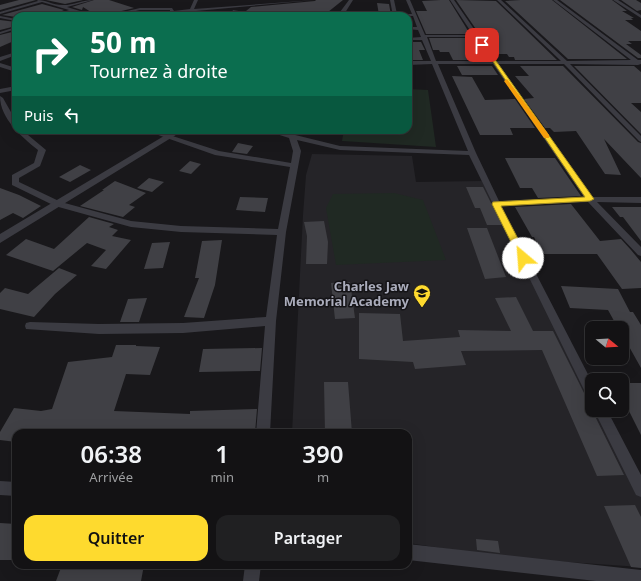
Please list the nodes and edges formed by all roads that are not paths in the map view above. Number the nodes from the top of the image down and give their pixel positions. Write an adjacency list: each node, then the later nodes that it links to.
1 (41, 0): 14 (street); 26 (street)
2 (91, 0): 14 (street)
3 (196, 0): 17 (street)
4 (266, 0): 13 (street)
5 (313, 0): 13 (street)
6 (351, 0): 24 (street)
7 (392, 0): 25 (street)
8 (408, 0): 32 (street)
9 (452, 0): 37 (street)
10 (499, 0): 40 (street)
11 (555, 0): 43 (street)
12 (615, 0): 28 (street)
13 (263, 5): 15 (street)
14 (63, 7): 16 (street)
15 (238, 7): 17 (street); 23 (street)
16 (74, 10): 18 (street); 19 (street)
17 (192, 10): 22 (street)
18 (67, 12)
19 (81, 12)
20 (126, 12): 21 (street)
21 (172, 12)
22 (182, 12)
23 (231, 12)
24 (343, 12)
25 (394, 12)
26 (0, 13)
27 (0, 17): 29 (street)
28 (641, 17)
29 (12, 19)
30 (412, 24): 32 (street)
31 (412, 28): 32 (street)
32 (420, 28): 34 (street); 36 (street); 37 (street); 44 (street)
33 (12, 29): 35 (street)
34 (412, 31)
35 (0, 33)
36 (412, 35)
37 (476, 36): 42 (street)
38 (12, 54): 39 (street)
39 (0, 59)
40 (565, 62): 42 (street); 43 (street); 57 (street)
41 (412, 63): 44 (street)
42 (494, 63): 44 (street); 60 (street)
43 (640, 63)
44 (434, 64): 58 (street)
45 (0, 65): 46 (street)
46 (12, 69)
47 (12, 89): 48 (street)
48 (0, 91)
49 (0, 98): 50 (street)
50 (12, 120)
51 (23, 134): 62 (street)
52 (159, 134): 56 (street)
53 (173, 134): 56 (street)
54 (284, 134): 55 (street)
55 (292, 136): 58 (street); 59 (street)
56 (168, 137): 59 (street); 62 (street)
57 (641, 140)
58 (472, 153): 63 (street)
59 (295, 166): 64 (street)
60 (590, 199): 61 (street); 63 (street); 66 (street)
61 (641, 200)
62 (58, 204): 64 (street); 65 (street)
63 (496, 204): 69 (street)
64 (282, 232): 67 (street)
65 (0, 239)
66 (641, 253)
67 (271, 321): 68 (street); 71 (street)
68 (30, 326)
69 (585, 380)
70 (604, 417): 74 (street)
71 (263, 429)
72 (0, 488): 73 (street)
73 (12, 489)
74 (641, 490)
75 (412, 552): 77 (street)
76 (252, 569): 78 (street)
77 (641, 578)
78 (251, 581)

